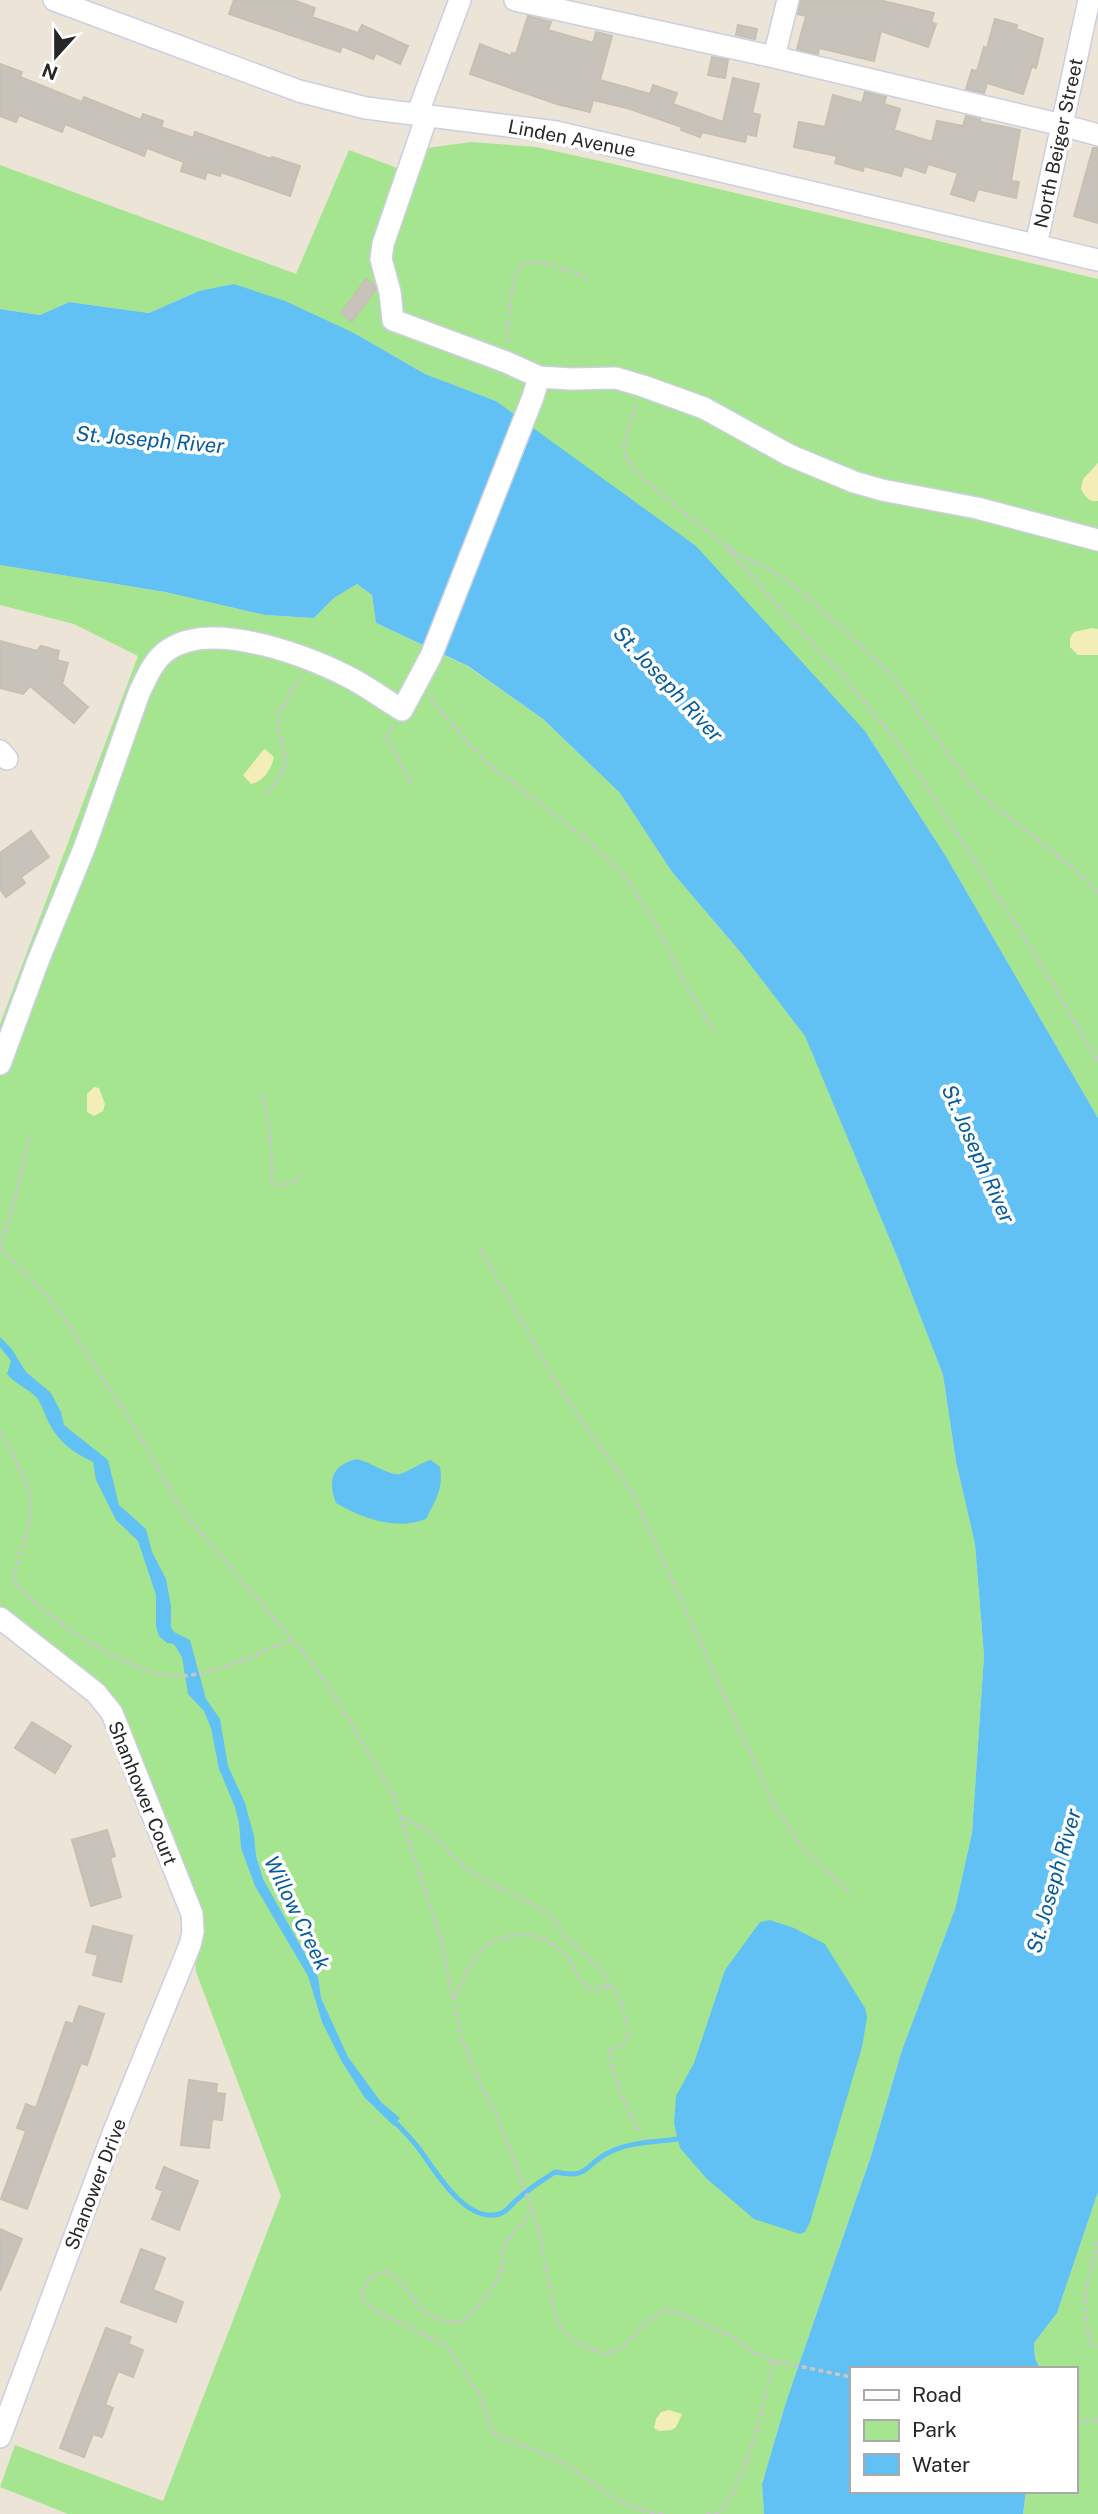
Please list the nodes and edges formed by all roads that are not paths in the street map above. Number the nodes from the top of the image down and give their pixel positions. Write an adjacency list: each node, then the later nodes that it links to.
1 (54, 0): 7 (street, Linden Avenue)
2 (460, 0): 7 (street)
3 (515, 0): 6 (street)
4 (788, 0): 6 (street)
5 (1089, 2): 8 (street, North Beiger Street)
6 (774, 57): 8 (street)
7 (422, 116): 10 (street, Linden Avenue); 12 (street)
8 (1062, 125): 9 (street); 10 (street, North Beiger Street)
9 (1098, 135)
10 (1036, 245): 11 (street, Linden Avenue)
11 (1098, 260)
12 (536, 387): 13 (street); 14 (street)
13 (1098, 540)
14 (0, 1065)
15 (0, 1618): 16 (street, Shanhower Court)
16 (193, 1932): 17 (street, Shanower Drive)
17 (0, 2437)

